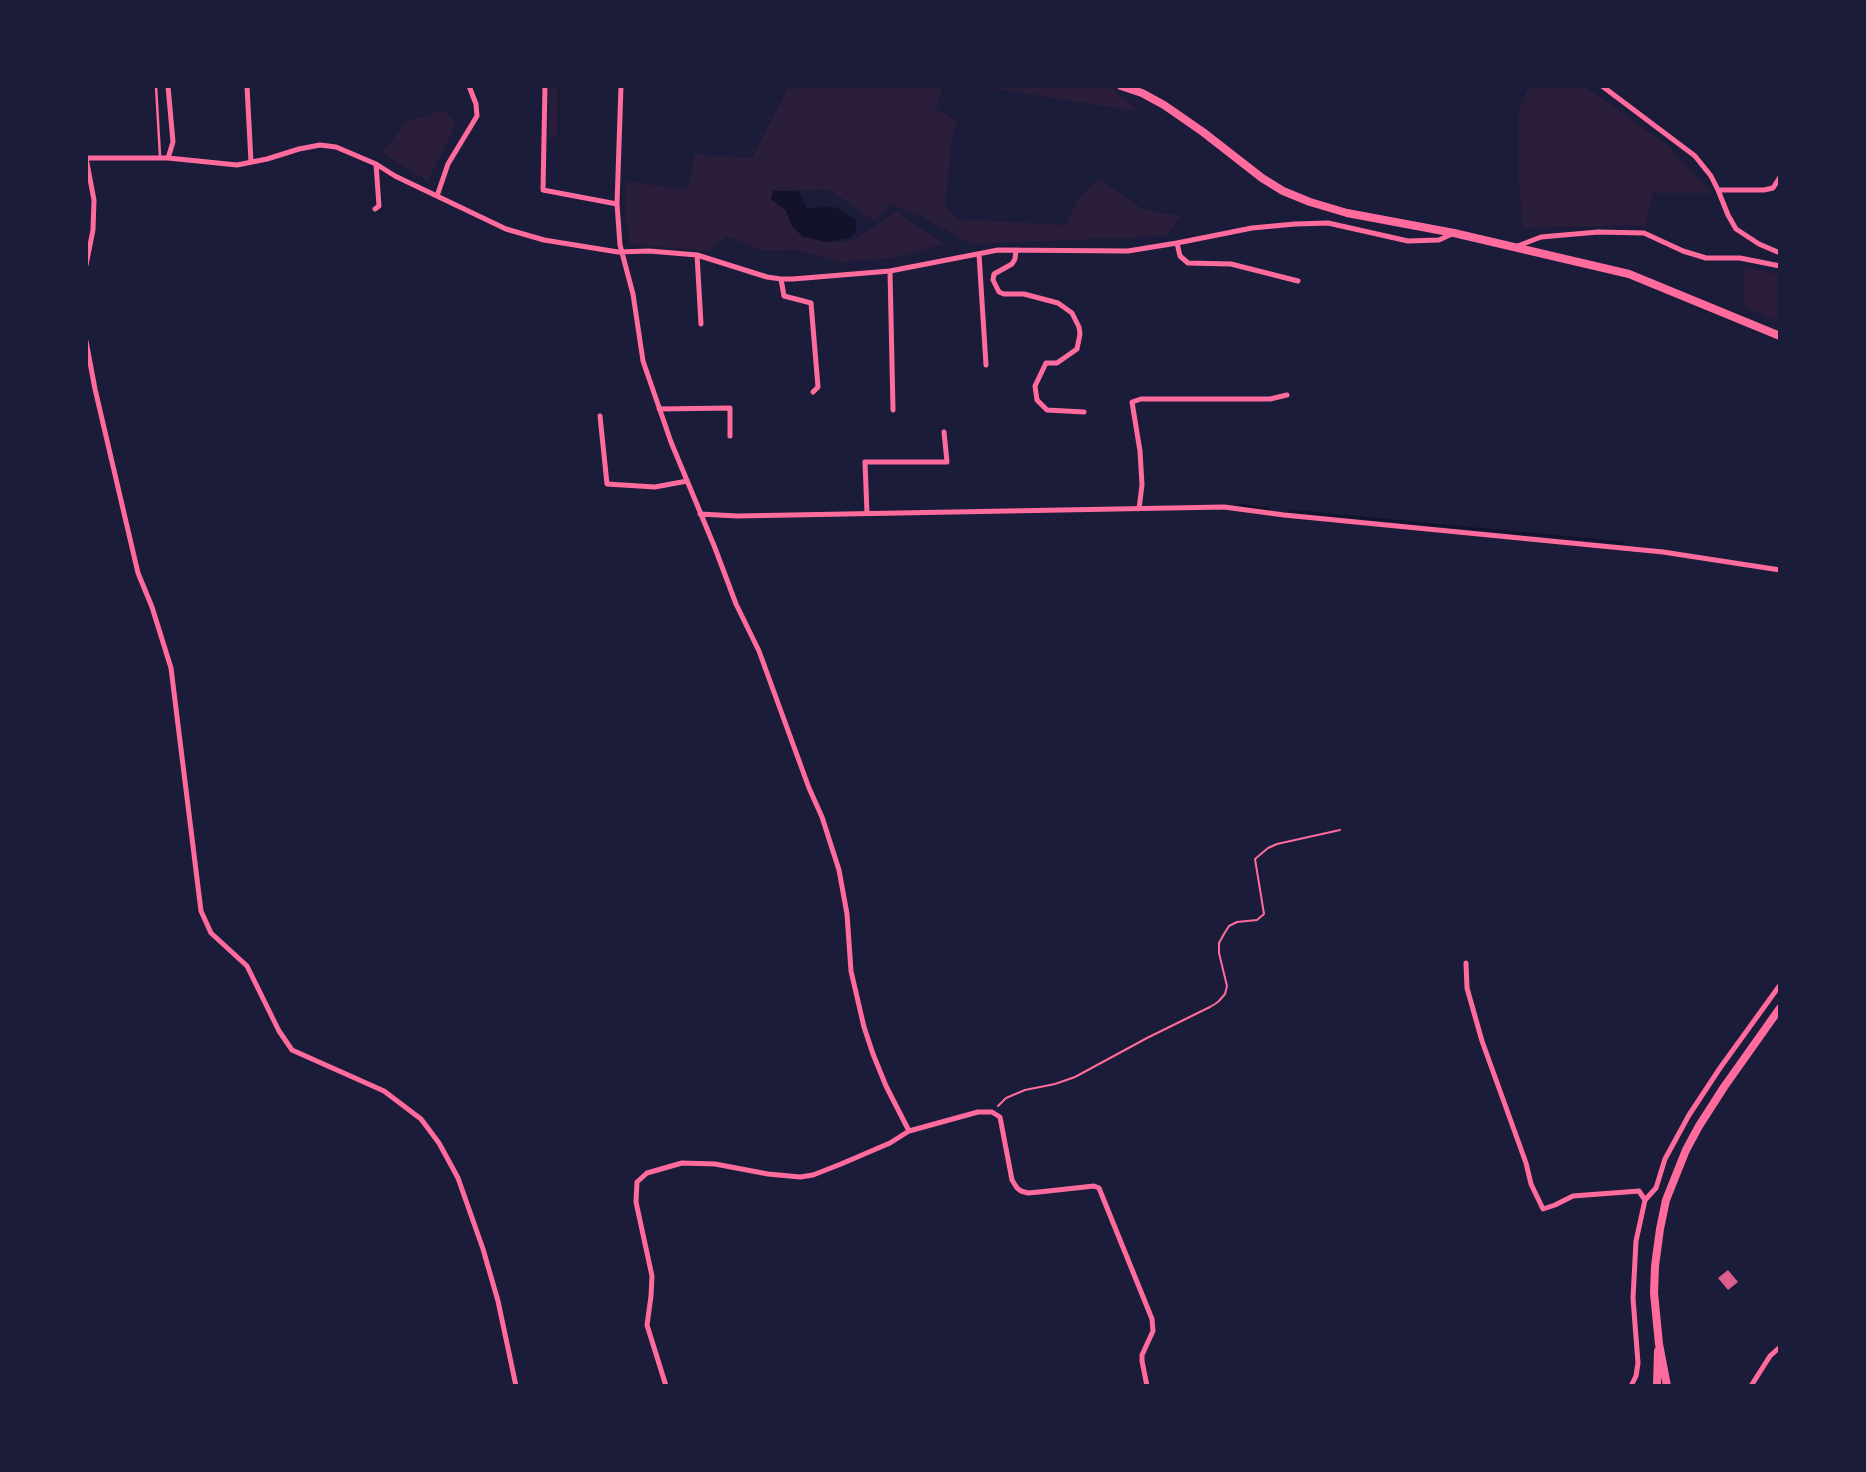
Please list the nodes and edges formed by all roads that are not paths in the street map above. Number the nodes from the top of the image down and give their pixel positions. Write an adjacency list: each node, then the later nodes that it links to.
1 (156, 86): 10 (lane)
2 (168, 86): 11 (street)
3 (247, 86): 12 (street)
4 (469, 86): 16 (street)
5 (545, 86): 17 (street)
6 (621, 86): 17 (street)
7 (1121, 86): 19 (main road)
8 (1602, 86): 15 (street)
9 (86, 158): 10 (street); 27 (street)
10 (160, 158): 11 (street)
11 (168, 158): 12 (street)
12 (251, 162): 13 (street)
13 (376, 164): 16 (street); 18 (street)
14 (1780, 177): 15 (street)
15 (1718, 190): 24 (street)
16 (437, 196): 23 (street)
17 (617, 204): 23 (street)
18 (376, 209)
19 (1454, 233): 20 (street); 21 (main road)
20 (1177, 243): 22 (street); 31 (street)
21 (1513, 248): 28 (street); 33 (main road)
22 (1016, 250): 25 (street); 40 (street)
23 (621, 251): 26 (street); 38 (street)
24 (1780, 253)
25 (979, 254): 29 (street); 35 (street)
26 (697, 255): 30 (street); 32 (street)
27 (86, 265)
28 (1780, 266)
29 (890, 271): 30 (street); 39 (street)
30 (781, 279): 36 (street)
31 (1298, 281)
32 (701, 324)
33 (1780, 336)
34 (86, 341): 56 (street)
35 (986, 365)
36 (813, 392)
37 (1287, 395): 45 (street)
38 (659, 409): 43 (street); 44 (street)
39 (893, 410)
40 (1084, 412)
41 (600, 416): 44 (street)
42 (944, 432): 46 (street)
43 (730, 436)
44 (687, 481): 47 (street)
45 (1139, 509): 46 (street); 48 (street)
46 (867, 513): 47 (street)
47 (700, 514): 52 (street)
48 (1780, 570)
49 (1466, 963): 53 (street)
50 (1780, 985): 53 (street)
51 (1780, 1008): 54 (main road)
52 (909, 1131): 57 (street); 58 (street)
53 (1645, 1200): 59 (street)
54 (1659, 1344): 60 (main road); 61 (main road)
55 (1780, 1347): 62 (street)
56 (516, 1386)
57 (666, 1386)
58 (1147, 1386)
59 (1631, 1386)
60 (1657, 1386)
61 (1667, 1386)
62 (1751, 1386)

